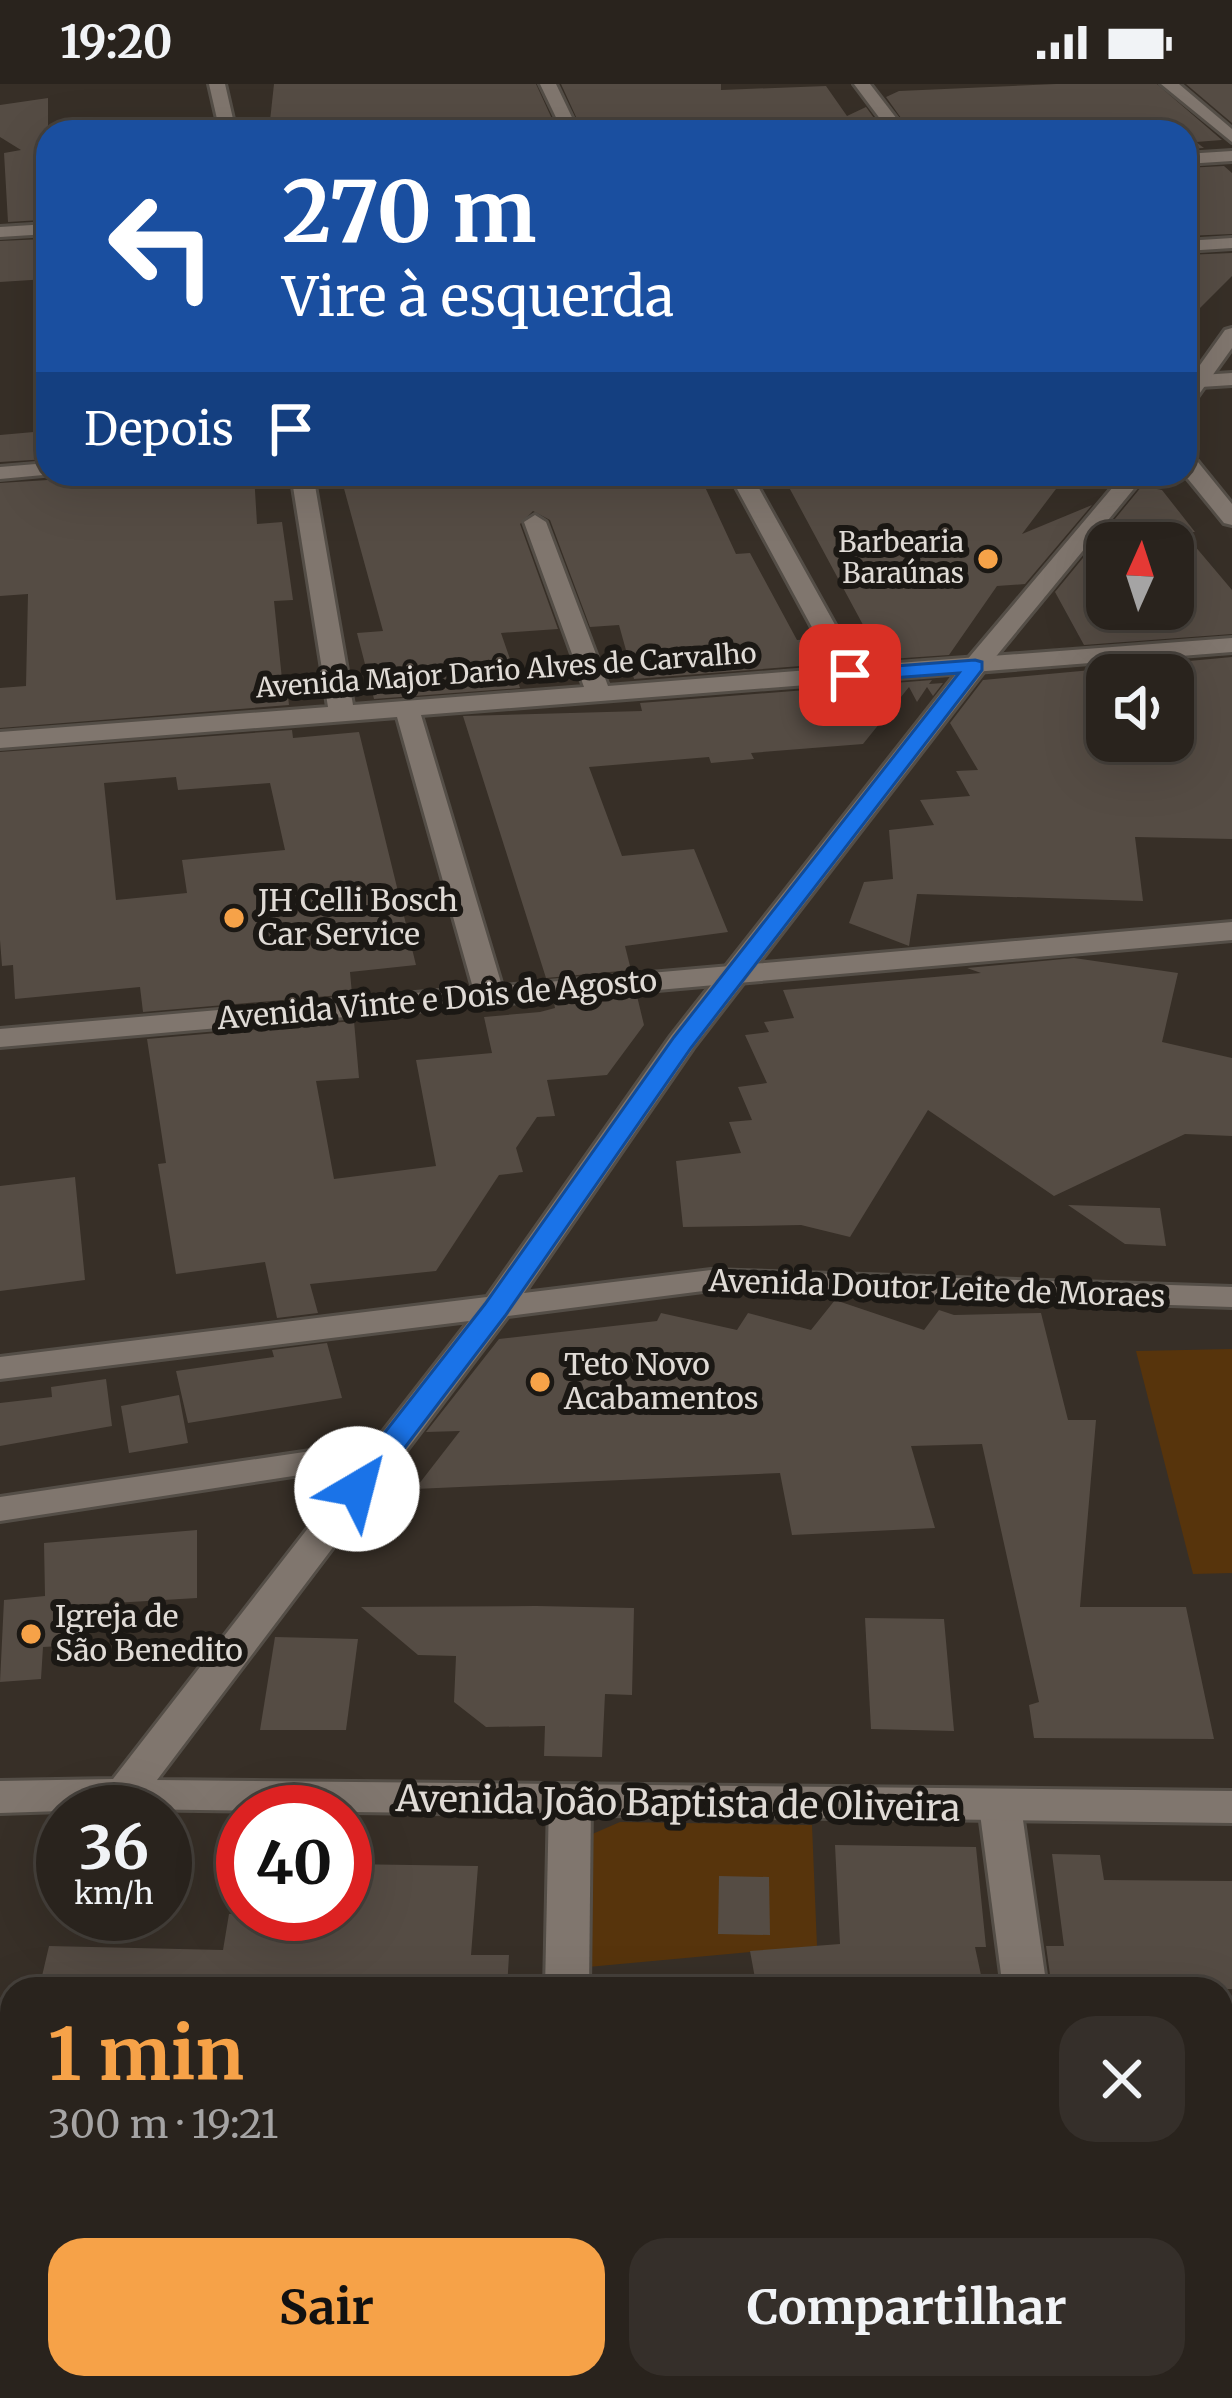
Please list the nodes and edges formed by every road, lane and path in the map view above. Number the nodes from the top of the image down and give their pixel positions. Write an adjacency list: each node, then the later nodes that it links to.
1 (217, 84): 6 (street)
2 (548, 84): 7 (street)
3 (885, 84): 5 (street)
4 (1168, 84): 9 (street)
5 (863, 85): 8 (street)
6 (225, 120)
7 (565, 120)
8 (890, 120)
9 (1232, 137)
10 (1232, 156): 11 (street)
11 (1197, 158)
12 (36, 230): 13 (street)
13 (0, 232)
14 (1232, 243): 15 (street)
15 (1197, 245)
16 (1232, 334): 17 (street)
17 (1197, 377)
18 (1232, 379): 19 (street)
19 (1197, 386)
20 (36, 470): 21 (street)
21 (0, 472)
22 (1197, 476): 26 (street)
23 (304, 486): 33 (street)
24 (747, 486): 30 (street)
25 (1125, 486): 29 (street)
26 (1232, 518)
27 (536, 522): 31 (street)
28 (1232, 644): 29 (street, Avenida Major Dario Alves de Carvalho)
29 (975, 666): 30 (street, Avenida Major Dario Alves de Carvalho); 36 (street)
30 (850, 675): 31 (street, Avenida Major Dario Alves de Carvalho)
31 (599, 694): 32 (street, Avenida Major Dario Alves de Carvalho)
32 (407, 709): 33 (street, Avenida Major Dario Alves de Carvalho); 37 (street)
33 (343, 714): 34 (street, Avenida Major Dario Alves de Carvalho)
34 (0, 740)
35 (1232, 931): 36 (street, Avenida Vinte e Dois de Agosto)
36 (735, 975): 37 (street, Avenida Vinte e Dois de Agosto); 40 (street)
37 (490, 995): 38 (street, Avenida Vinte e Dois de Agosto)
38 (0, 1038)
39 (1232, 1297): 40 (street, Avenida Doutor Leite de Moraes)
40 (495, 1310): 41 (street, Avenida Doutor Leite de Moraes); 42 (street)
41 (0, 1368)
42 (385, 1452): 43 (street); 44 (street)
43 (0, 1509)
44 (131, 1785)
45 (192, 1795): 48 (street, Avenida João Baptista de Oliveira)
46 (36, 1796): 47 (street, Avenida João Baptista de Oliveira)
47 (0, 1797)
48 (570, 1801): 49 (street, Avenida João Baptista de Oliveira); 51 (street)
49 (1000, 1806): 50 (street, Avenida João Baptista de Oliveira); 52 (street)
50 (1232, 1808)
51 (567, 1977)
52 (1023, 1977)

